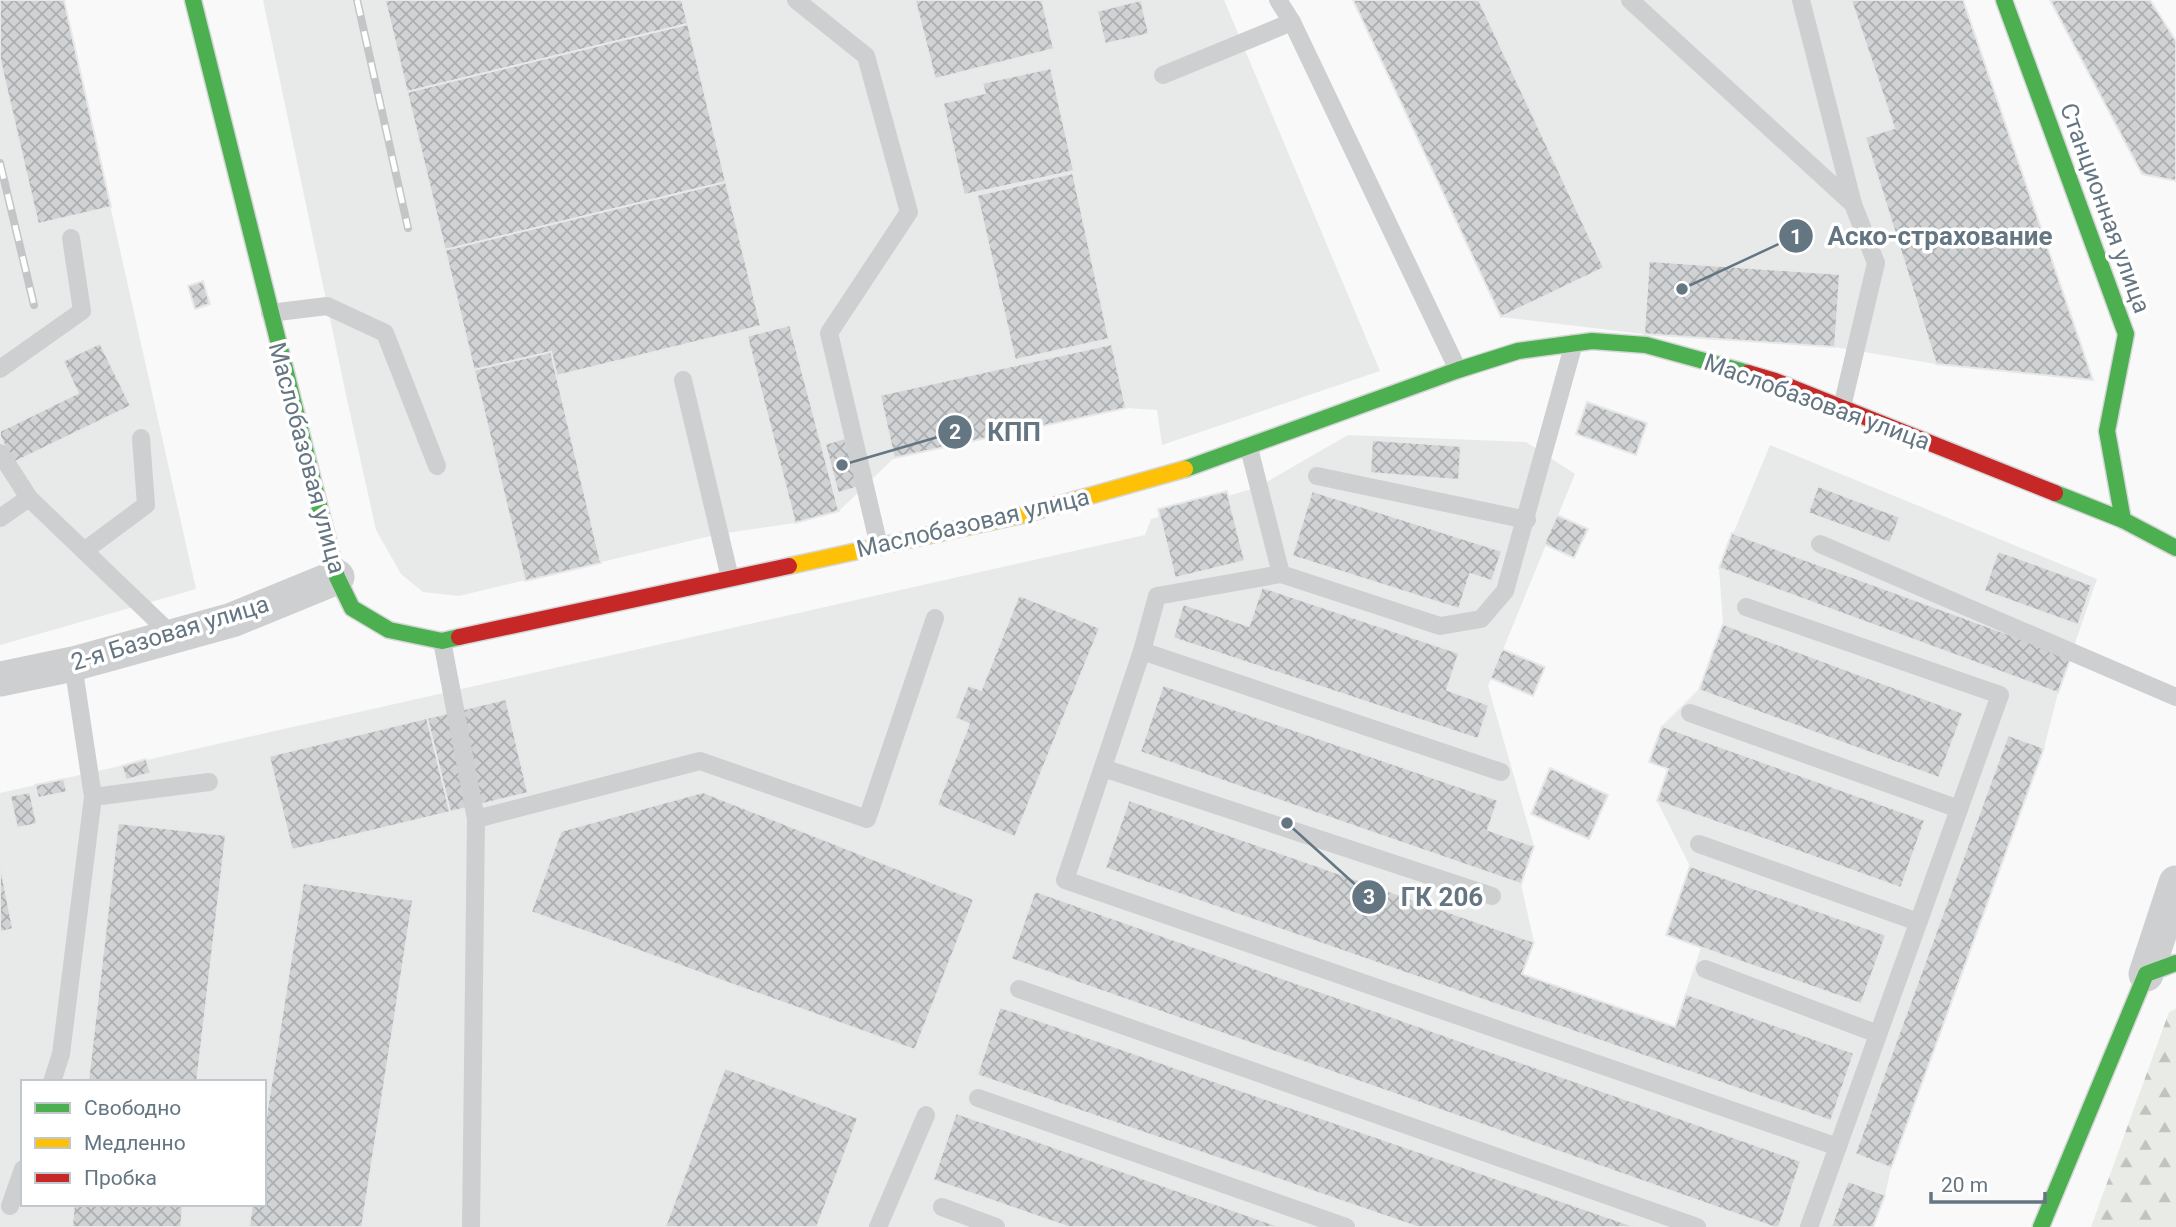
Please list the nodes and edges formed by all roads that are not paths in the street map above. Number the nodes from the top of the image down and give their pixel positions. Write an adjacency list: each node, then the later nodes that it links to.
1 (192, 0): 11 (street, Маслобазовая улица)
2 (796, 0): 28 (lane)
3 (1278, 0): 7 (lane)
4 (1630, 0): 9 (lane)
5 (1801, 0): 9 (lane)
6 (2004, 0): 25 (street, Станционная улица)
7 (1292, 22): 8 (lane); 14 (lane)
8 (1163, 75)
9 (1853, 204): 16 (lane)
10 (71, 238): 13 (lane)
11 (270, 313): 20 (lane); 31 (street, Маслобазовая улица)
12 (1574, 343): 14 (street, Маслобазовая улица); 16 (street, Маслобазовая улица); 24 (lane)
13 (0, 369)
14 (1458, 370): 18 (street, Маслобазовая улица)
15 (682, 380): 32 (lane)
16 (1842, 407): 25 (street, Маслобазовая улица)
17 (141, 438): 29 (lane)
18 (1249, 447): 28 (street, Маслобазовая улица); 30 (lane)
19 (0, 453): 22 (lane)
20 (437, 466)
21 (1317, 476): 24 (lane)
22 (29, 498): 23 (lane); 29 (lane)
23 (0, 518)
24 (1527, 520): 30 (lane)
25 (2123, 520): 26 (street, Маслобазовая улица)
26 (2175, 542)
27 (1820, 544): 40 (lane)
28 (879, 546): 32 (street, Маслобазовая улица)
29 (84, 551): 35 (lane)
30 (1281, 574): 37 (lane)
31 (337, 577): 35 (street, 2-я Базовая улица); 36 (street, Маслобазовая улица)
32 (730, 578): 36 (street, Маслобазовая улица)
33 (1746, 607): 46 (lane)
34 (935, 618): 47 (lane)
35 (173, 636): 38 (street, 2-я Базовая улица)
36 (442, 641): 47 (lane)
37 (1142, 650): 42 (lane); 43 (lane)
38 (73, 664): 39 (street, 2-я Базовая улица); 45 (lane)
39 (0, 679)
40 (2176, 697)
41 (1690, 713): 46 (lane)
42 (1103, 768): 50 (lane); 59 (lane)
43 (1501, 772)
44 (209, 782): 45 (lane)
45 (93, 797): 56 (lane)
46 (1959, 809): 51 (lane)
47 (476, 819): 63 (lane)
48 (1699, 844): 51 (lane)
49 (2176, 883): 52 (street)
50 (1492, 896)
51 (1918, 922): 55 (lane)
52 (2161, 968): 69 (street)
53 (1705, 969): 55 (lane)
54 (1019, 989): 67 (lane)
55 (1878, 1034): 59 (lane)
56 (53, 1080)
57 (978, 1098): 66 (lane)
58 (926, 1115): 64 (lane)
59 (1838, 1147): 68 (lane)
60 (21, 1175): 61 (lane)
61 (10, 1206)
62 (942, 1207): 65 (lane)
63 (471, 1227)
64 (878, 1227)
65 (996, 1227)
66 (1346, 1227)
67 (1698, 1227)
68 (1809, 1227)
69 (2041, 1227)

